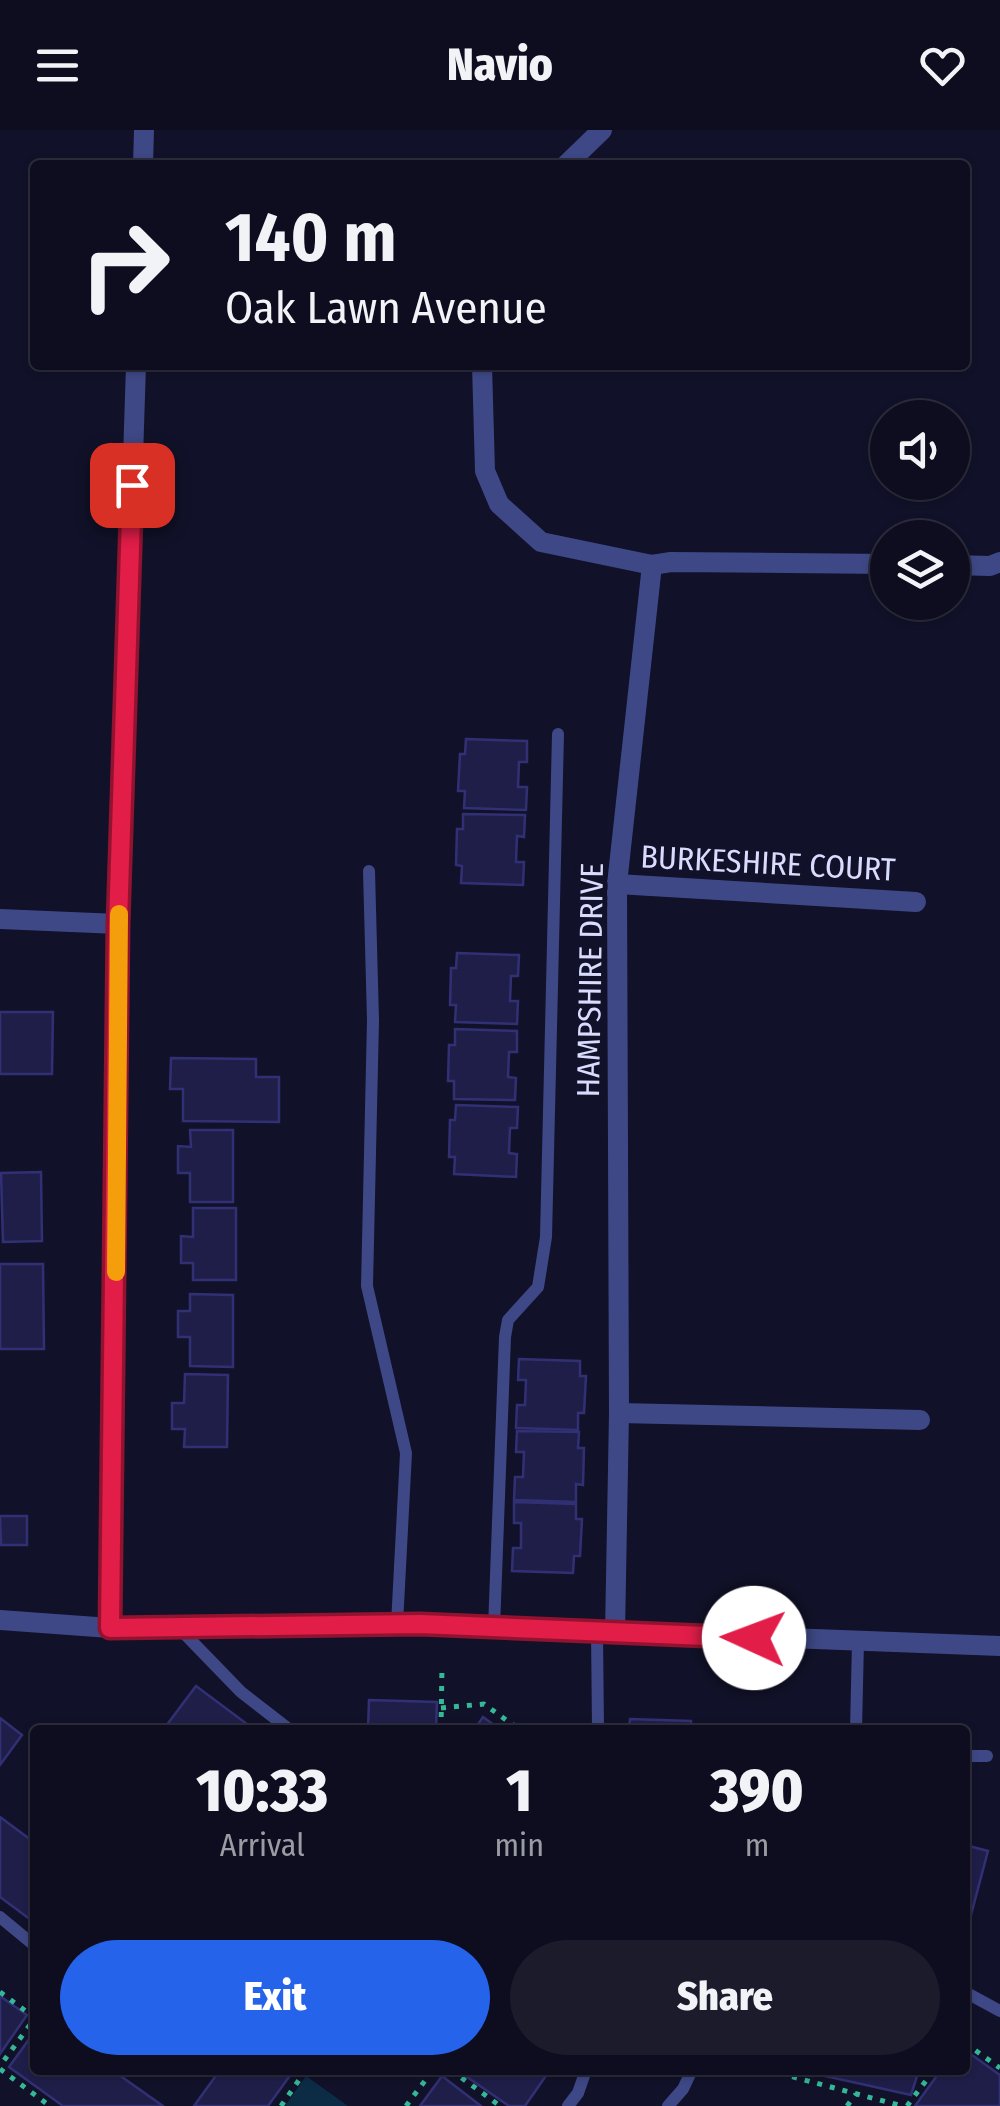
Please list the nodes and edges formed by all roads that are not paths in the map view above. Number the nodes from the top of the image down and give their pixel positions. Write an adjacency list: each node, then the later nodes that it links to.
1 (144, 130): 3 (street)
2 (602, 130): 4 (street)
3 (143, 160)
4 (571, 160)
5 (136, 370): 16 (street)
6 (482, 370): 8 (street)
7 (1000, 562): 10 (street)
8 (652, 564): 9 (street); 13 (street, HAMPSHIRE DRIVE)
9 (870, 564)
10 (970, 565)
11 (558, 734): 23 (lane)
12 (369, 871): 20 (lane)
13 (617, 884): 14 (street, BURKESHIRE COURT); 17 (street, HAMPSHIRE DRIVE)
14 (916, 902)
15 (0, 919): 16 (street)
16 (118, 924): 22 (street)
17 (619, 1413): 18 (street); 24 (street, HAMPSHIRE DRIVE)
18 (920, 1420)
19 (0, 1620): 22 (street)
20 (397, 1624): 21 (street); 23 (street)
21 (178, 1627): 22 (street); 27 (lane)
22 (110, 1628)
23 (494, 1628): 24 (street)
24 (606, 1632): 25 (street); 28 (lane)
25 (858, 1641): 26 (street); 29 (lane)
26 (1000, 1646)
27 (283, 1725)
28 (598, 1725)
29 (856, 1725)
30 (970, 1756): 31 (lane)
31 (987, 1756)
32 (0, 1917): 33 (lane)
33 (30, 1942)
34 (970, 1995): 35 (lane)
35 (1000, 2011)
36 (584, 2075): 38 (lane)
37 (690, 2075): 39 (lane)
38 (568, 2106)
39 (668, 2106)

